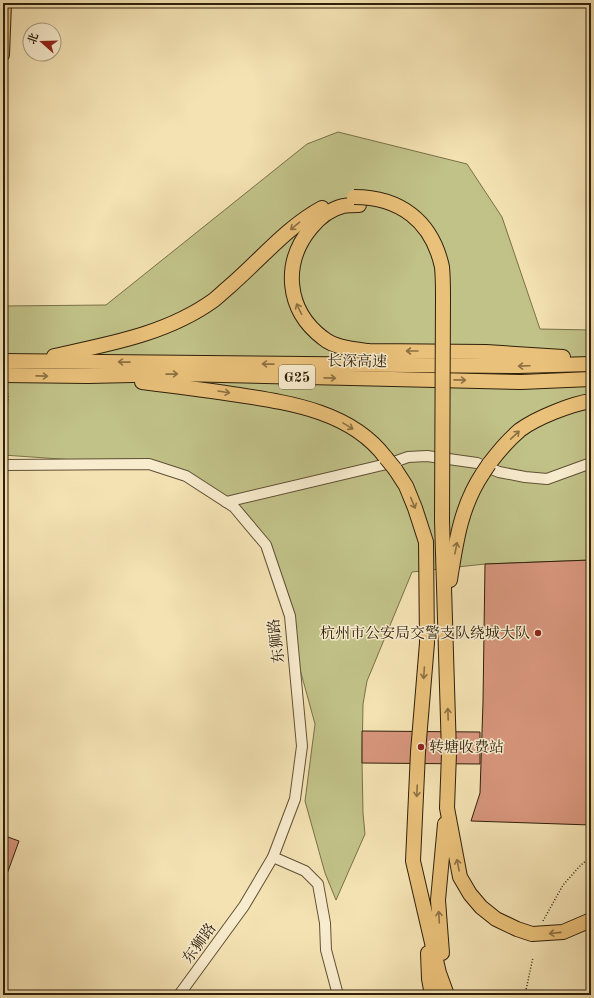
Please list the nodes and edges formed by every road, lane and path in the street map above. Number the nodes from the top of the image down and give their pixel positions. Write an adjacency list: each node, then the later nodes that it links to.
1 (5, 3): 2 (main road)
2 (3, 55)
3 (356, 201): 4 (highway, one-way to 3); 6 (highway, one-way to 6); 15 (highway, bridge)
4 (591, 359)
5 (3, 361): 6 (highway, 长深高速 / G25)
6 (26, 361): 7 (highway, 长深高速 / G25, one-way to 6)
7 (591, 364)
8 (88, 376): 9 (highway, 长深高速 / G25, one-way to 9); 10 (highway, 长深高速 / G25, one-way to 8); 17 (highway, one-way to 17)
9 (591, 379)
10 (4, 380): 13 (path)
11 (591, 401): 16 (highway, one-way to 11)
12 (591, 463): 14 (street)
13 (3, 465): 14 (street, 东狮路)
14 (226, 502): 20 (street, 东狮路)
15 (438, 520): 16 (highway); 17 (highway)
16 (444, 614): 18 (highway, one-way to 16)
17 (427, 643): 21 (highway, one-way to 21)
18 (447, 808): 22 (highway, one-way to 18); 29 (highway, one-way to 18)
19 (591, 856): 23 (path)
20 (273, 857): 25 (street, 东狮路); 26 (street)
21 (426, 917): 27 (highway); 28 (highway)
22 (591, 920)
23 (543, 921)
24 (533, 957): 30 (path)
25 (179, 995)
26 (338, 995)
27 (432, 995)
28 (447, 995)
29 (456, 995)
30 (525, 995)

